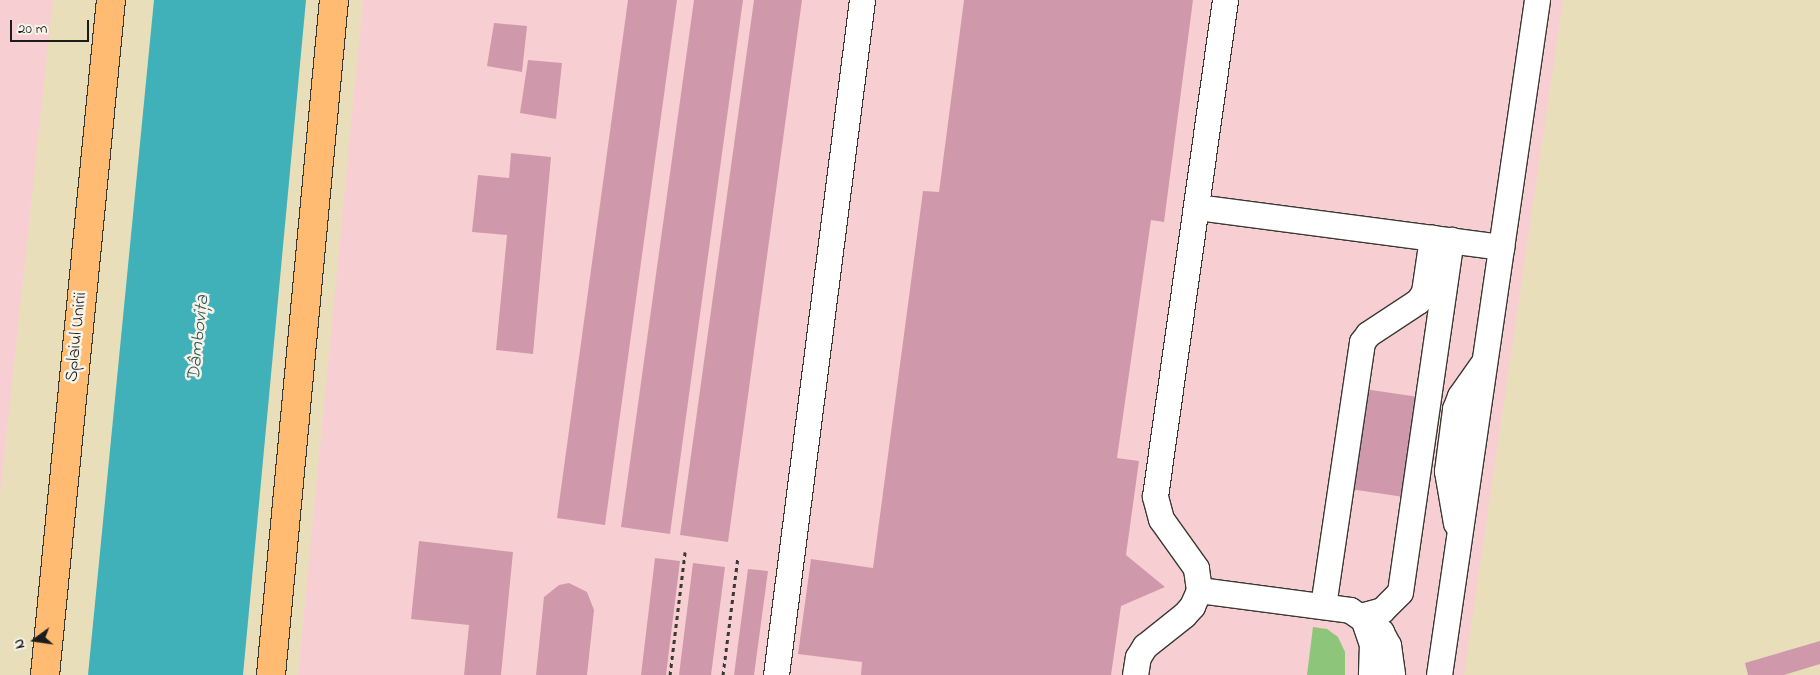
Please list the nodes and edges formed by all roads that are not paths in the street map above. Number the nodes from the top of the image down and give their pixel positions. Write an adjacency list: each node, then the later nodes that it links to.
1 (111, 0): 12 (main road, Splaiul Unirii)
2 (334, 0): 13 (main road)
3 (862, 0): 14 (lane)
4 (1224, 0): 6 (lane)
5 (1537, 0): 8 (lane)
6 (1197, 207): 7 (lane); 9 (lane)
7 (1442, 239): 8 (lane); 10 (lane); 11 (lane)
8 (1501, 247): 18 (lane)
9 (1199, 590): 10 (lane); 15 (lane)
10 (1323, 606): 11 (lane)
11 (1360, 616): 16 (lane); 17 (lane)
12 (45, 675)
13 (271, 675)
14 (776, 675)
15 (1135, 675)
16 (1371, 675)
17 (1392, 675)
18 (1439, 675)

